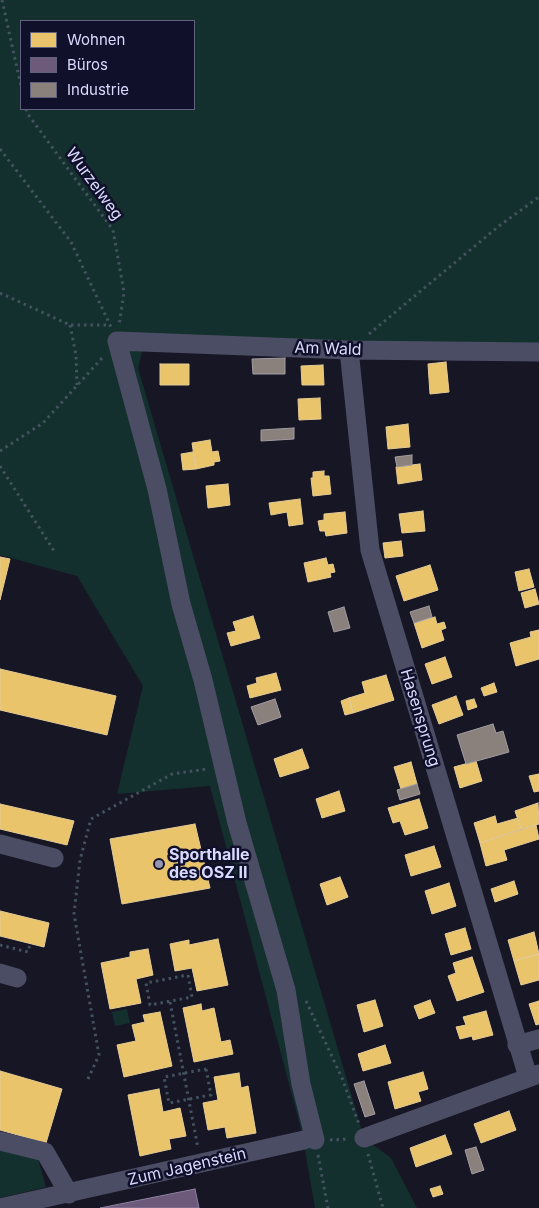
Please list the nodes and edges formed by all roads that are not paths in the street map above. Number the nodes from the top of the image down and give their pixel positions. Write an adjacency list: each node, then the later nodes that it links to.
1 (349, 350): 2 (street, Am Wald); 6 (street, Hasensprung); 9 (street, Am Wald)
2 (539, 352)
3 (0, 844): 4 (street)
4 (54, 858)
5 (539, 1039): 6 (street)
6 (517, 1046): 7 (street, Hasensprung)
7 (534, 1076): 8 (street, Hasensprung)
8 (364, 1138)
9 (310, 1140): 11 (street, Zum Jagenstein)
10 (0, 1141): 11 (street)
11 (69, 1194): 12 (street, Zum Jagenstein)
12 (0, 1208)

